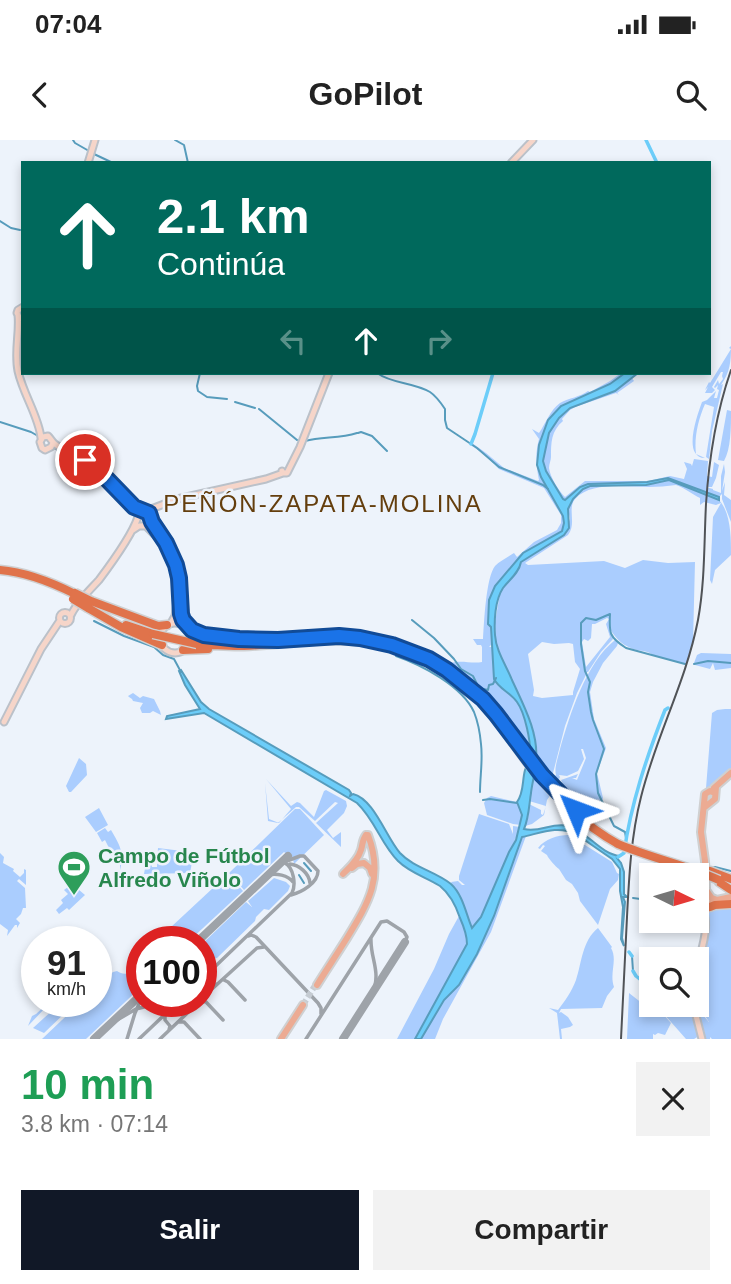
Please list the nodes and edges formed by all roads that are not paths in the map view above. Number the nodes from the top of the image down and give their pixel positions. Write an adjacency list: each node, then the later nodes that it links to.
1 (94, 140): 3 (main road)
2 (533, 140): 4 (main road)
3 (89, 161)
4 (513, 161)
5 (21, 318): 7 (main road)
6 (328, 375): 9 (main road)
7 (44, 437): 8 (main road); 8 (main road)
8 (54, 446): 10 (main road)
9 (162, 505): 10 (main road); 12 (main road)
10 (144, 517): 11 (main road); 12 (main road); 13 (main road)
11 (133, 529): 13 (main road); 15 (main road)
12 (160, 533): 16 (main road)
13 (164, 544): 18 (main road)
14 (0, 572): 15 (highway)
15 (74, 598): 17 (highway, bridge); 24 (main road)
16 (180, 602): 19 (main road); 20 (highway)
17 (90, 605): 18 (highway); 20 (highway, bridge); 22 (highway)
18 (169, 624): 19 (main road); 22 (main road)
19 (185, 628): 20 (highway); 23 (main road)
20 (199, 640): 21 (highway)
21 (278, 642): 23 (highway); 29 (highway, bridge)
22 (162, 645): 23 (main road)
23 (183, 650)
24 (2, 726)
25 (731, 773): 27 (main road)
26 (367, 835): 28 (main road); 28 (main road); 28 (main road)
27 (705, 863)
28 (372, 880)
29 (727, 886): 30 (highway)
30 (709, 902)
31 (303, 1005): 33 (main road)
32 (696, 1017): 34 (main road)
33 (282, 1039)
34 (702, 1039)

